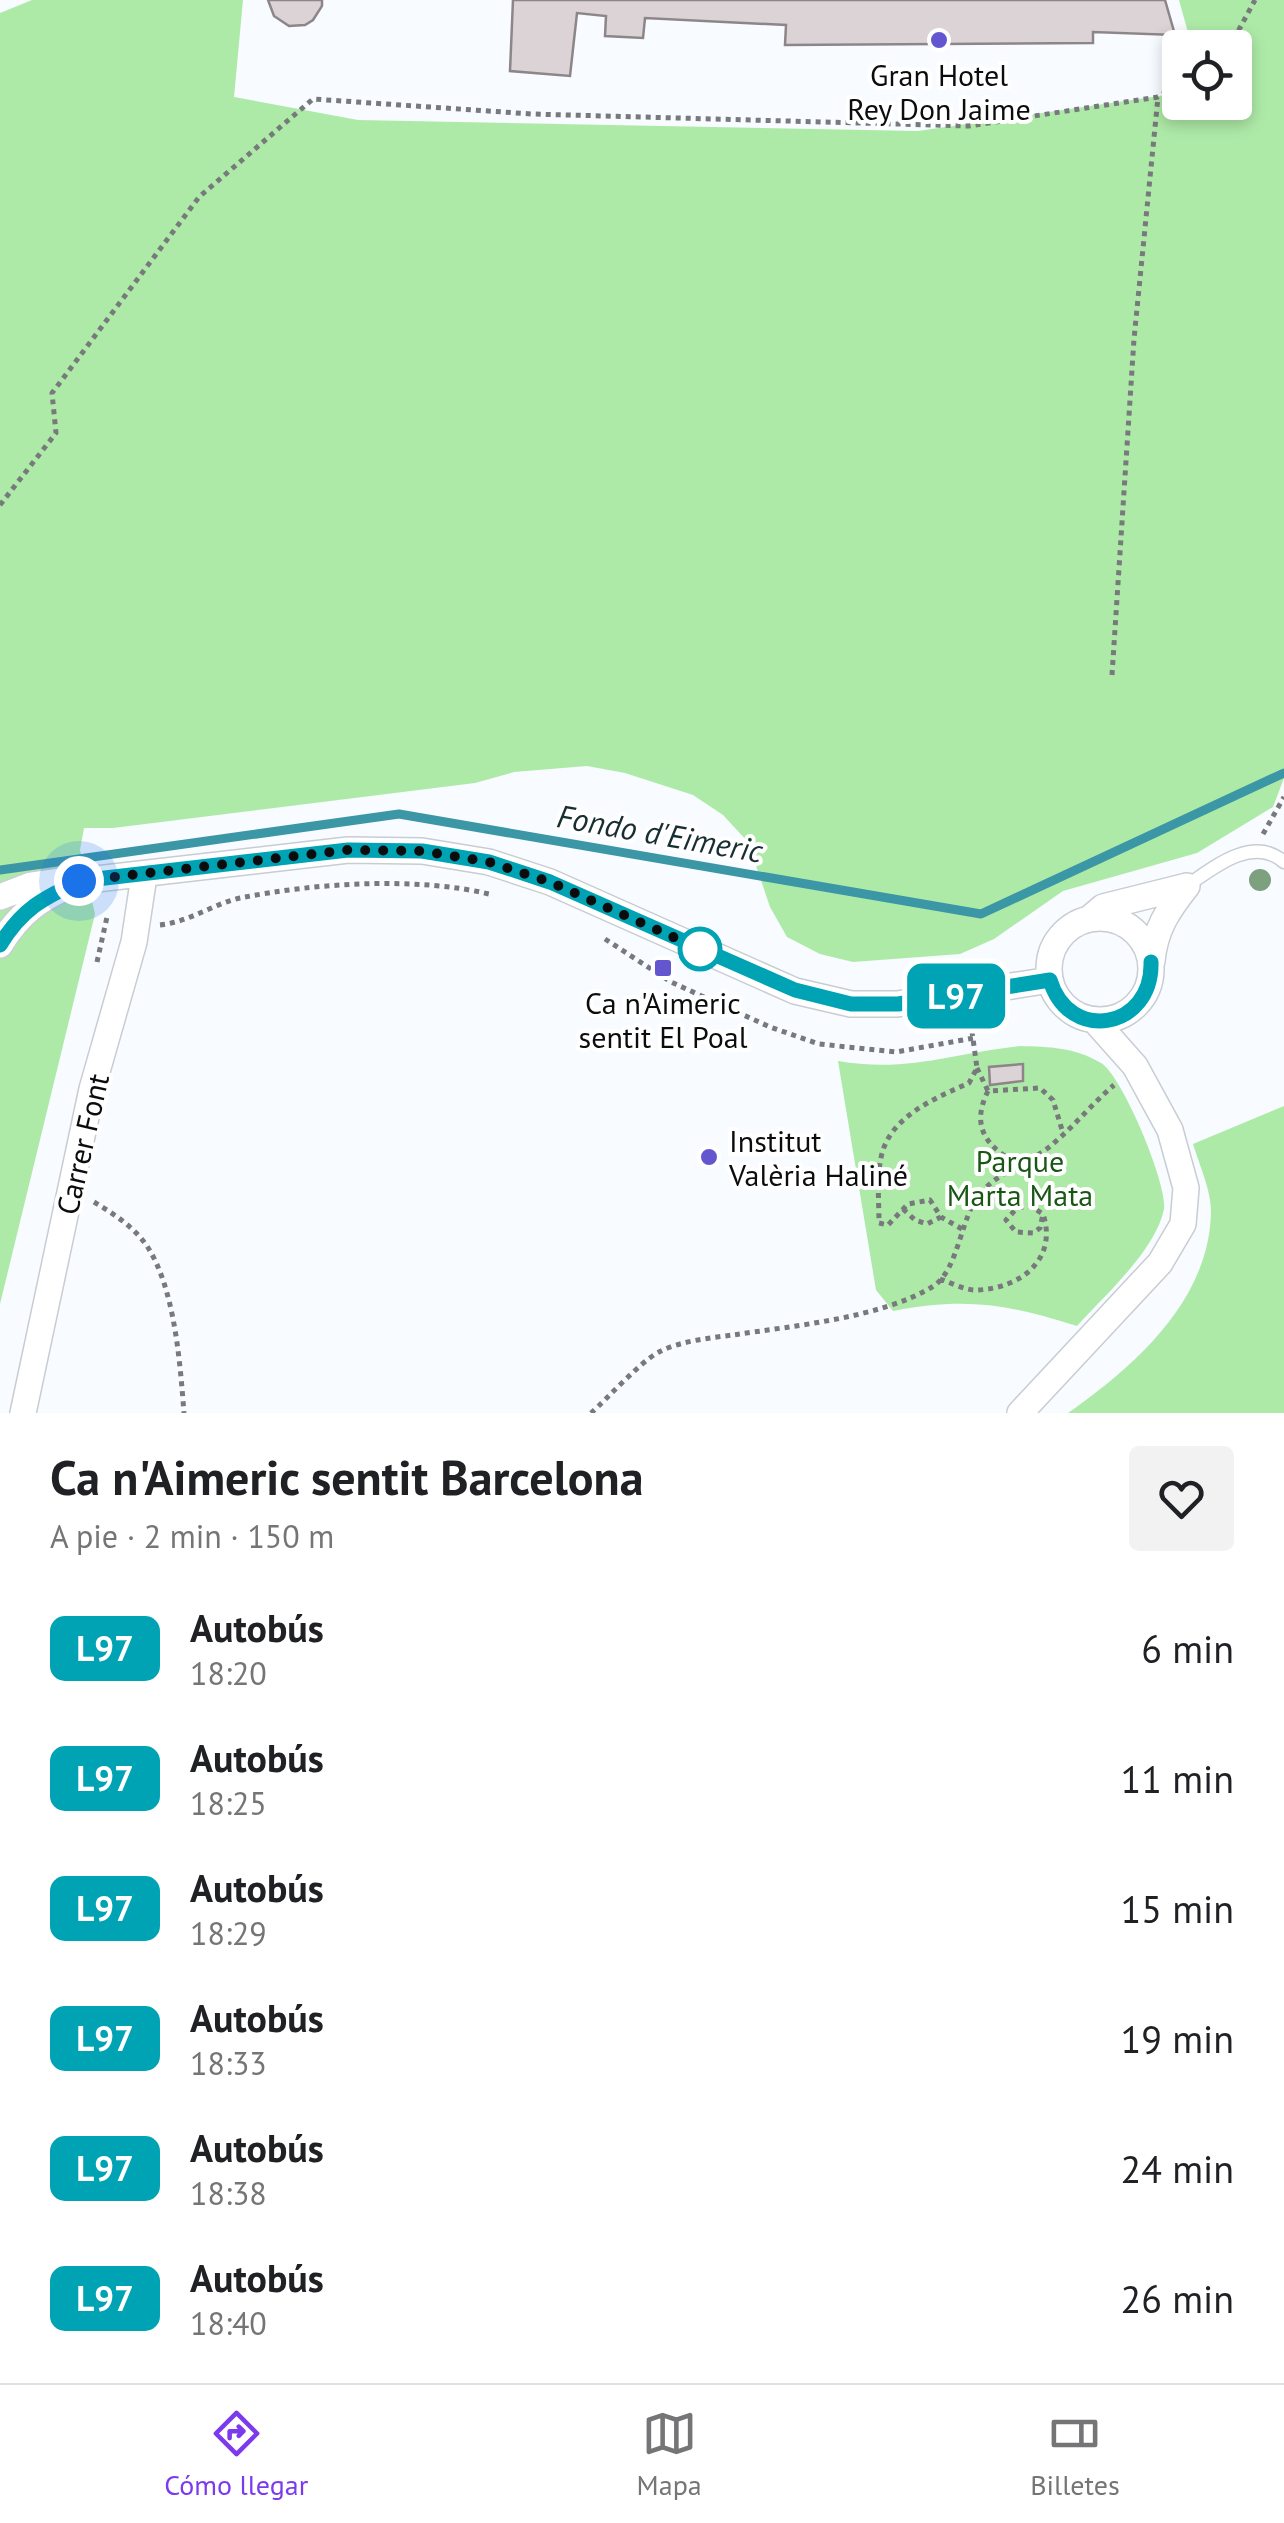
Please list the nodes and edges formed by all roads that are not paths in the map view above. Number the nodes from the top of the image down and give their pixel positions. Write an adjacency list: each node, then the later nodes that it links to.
1 (1284, 862): 4 (lane)
2 (144, 876): 3 (street); 8 (street); 12 (street, Carrer Font)
3 (79, 881): 5 (street); 7 (street)
4 (1187, 886): 6 (street); 9 (street)
5 (0, 897)
6 (1089, 919): 8 (street); 9 (street)
7 (0, 944)
8 (1050, 980): 10 (street)
9 (1148, 983): 10 (street); 11 (street)
10 (1094, 1021): 11 (street)
11 (1138, 1069): 13 (street)
12 (22, 1413)
13 (1020, 1413)

